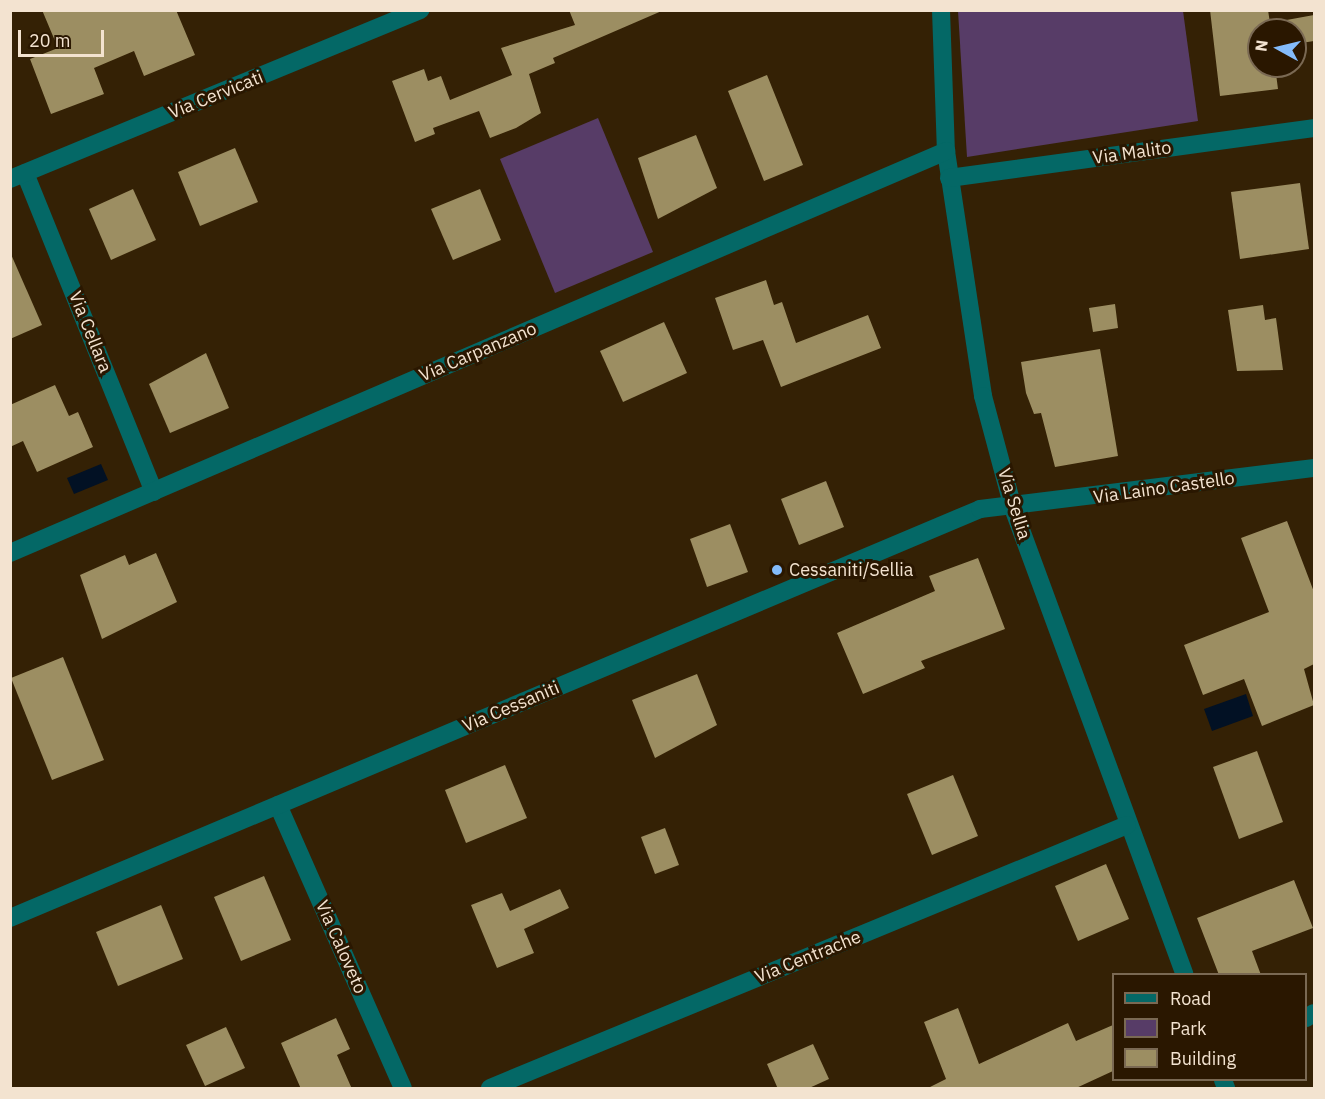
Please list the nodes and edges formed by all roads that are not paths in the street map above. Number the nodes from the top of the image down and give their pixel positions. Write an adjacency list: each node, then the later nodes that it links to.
1 (421, 10): 5 (street, Via Cervicati)
2 (941, 10): 4 (street, Via Sellia)
3 (1314, 128): 6 (street, Via Malito)
4 (946, 151): 6 (street, Via Sellia); 8 (street, Via Carpanzano)
5 (18, 176): 8 (street, Via Cellara)
6 (949, 178): 9 (street, Via Sellia)
7 (1314, 468): 9 (street, Via Laino Castello)
8 (154, 492): 10 (street, Via Carpanzano)
9 (1013, 508): 11 (street, Via Cessaniti); 12 (street, Via Sellia)
10 (10, 553)
11 (278, 805): 13 (street, Via Cessaniti); 15 (street, Via Caloveto)
12 (1127, 825): 14 (street, Via Sellia); 16 (street, Via Centrache)
13 (10, 918)
14 (1183, 973)
15 (403, 1089)
16 (489, 1089)

